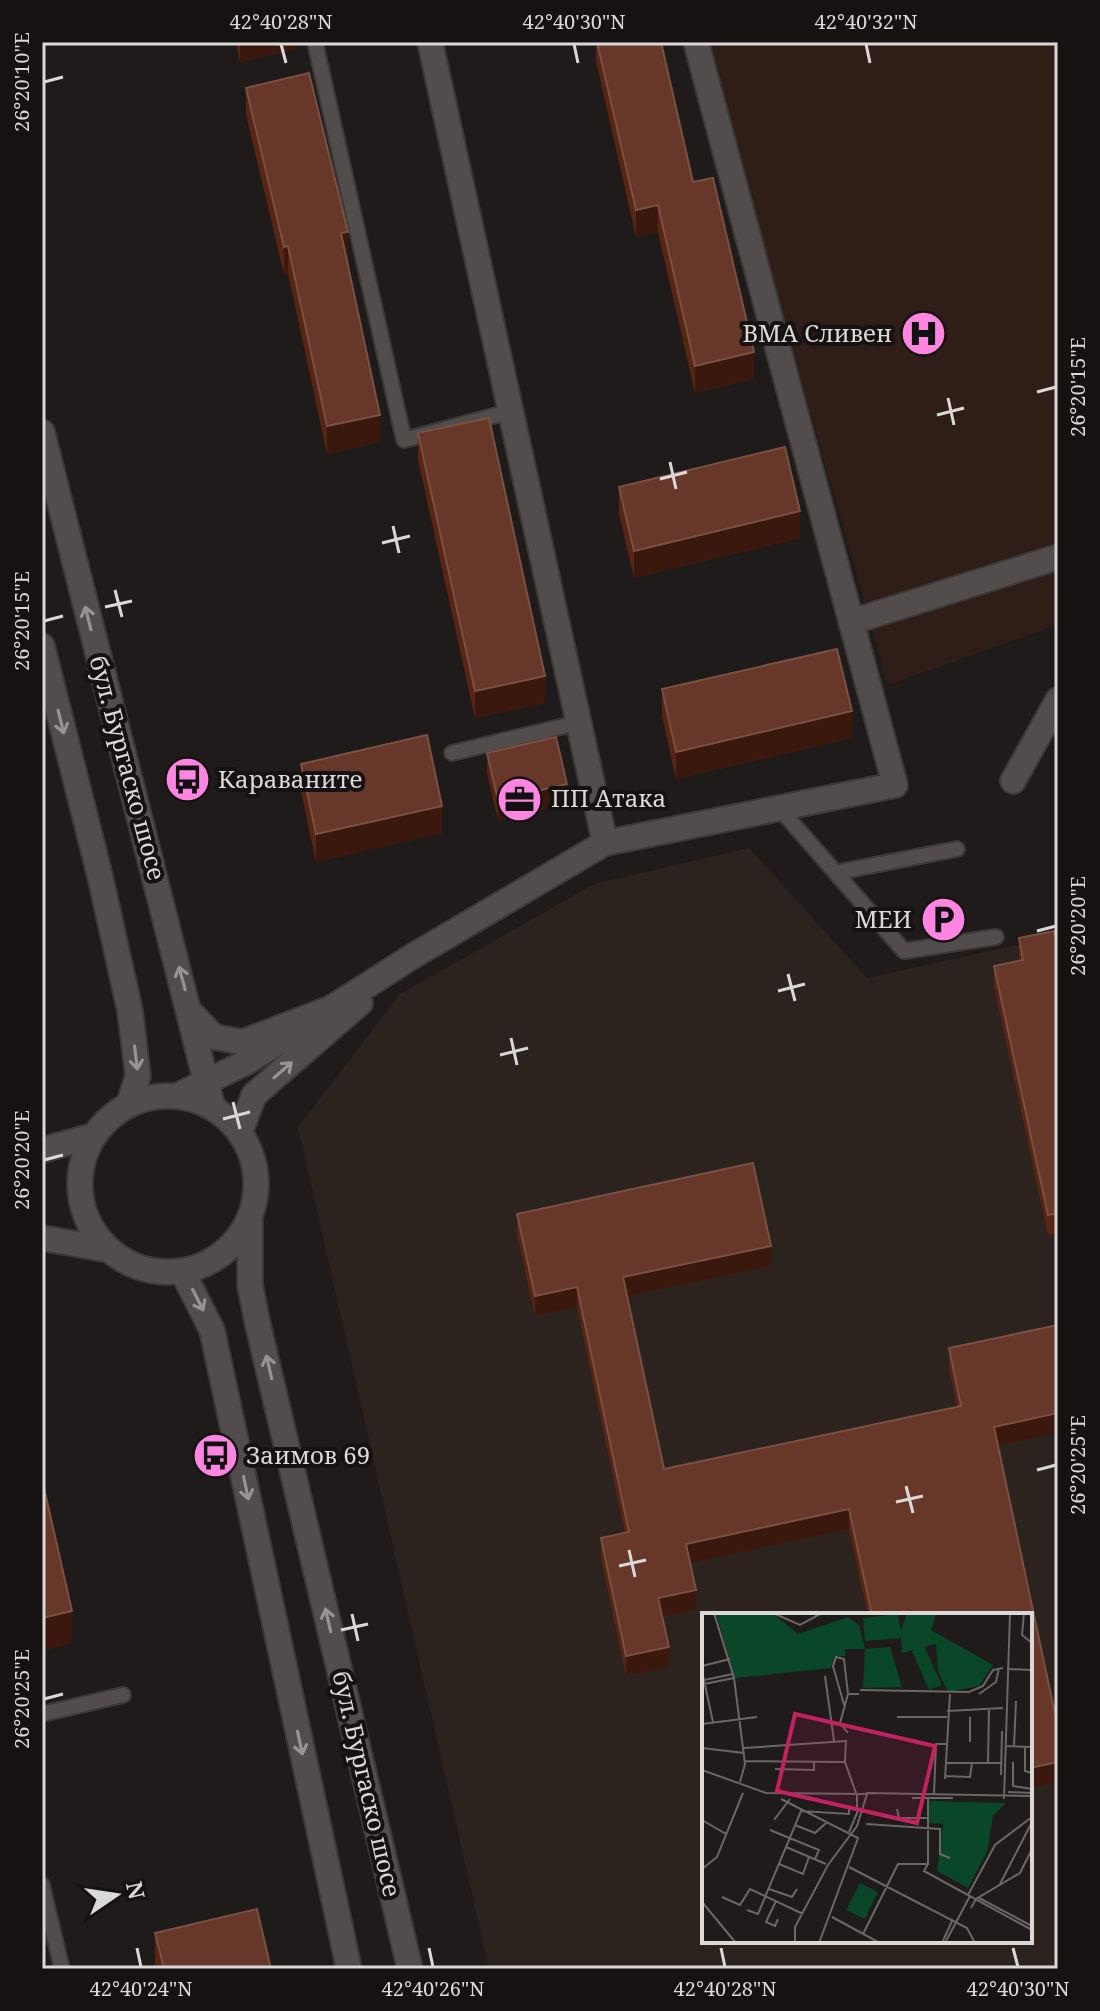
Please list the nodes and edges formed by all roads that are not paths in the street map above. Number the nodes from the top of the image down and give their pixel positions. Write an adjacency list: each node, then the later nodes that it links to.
1 (315, 42): 4 (lane)
2 (430, 42): 4 (main road)
3 (696, 42): 7 (main road)
4 (512, 411): 10 (main road)
5 (42, 432): 20 (main road, бул. Бургаско шосе, one-way to 5)
6 (1058, 557): 7 (main road)
7 (851, 622): 13 (main road)
8 (42, 646): 22 (main road, one-way to 22)
9 (1058, 700): 12 (main road)
10 (581, 722): 11 (lane); 14 (main road)
11 (452, 753)
12 (1013, 781)
13 (780, 809): 14 (main road); 16 (lane)
14 (605, 843): 18 (main road)
15 (957, 849): 16 (lane)
16 (838, 872): 17 (lane)
17 (996, 937)
18 (413, 956): 19 (main road); 23 (main road, one-way to 18)
19 (324, 1011): 20 (main road); 21 (main road)
20 (192, 1014): 21 (main road, бул. Бургаско шосе)
21 (209, 1093): 22 (main road); 23 (main road)
22 (129, 1104): 24 (main road)
23 (240, 1132): 26 (main road)
24 (93, 1136): 25 (main road); 28 (main road)
25 (42, 1150)
26 (250, 1223): 29 (main road); 35 (main road, бул. Бургаско шосе, one-way to 26)
27 (42, 1238): 28 (main road)
28 (110, 1250): 29 (main road)
29 (182, 1271): 34 (main road, one-way to 34)
30 (123, 1695): 31 (lane)
31 (42, 1714)
32 (42, 1885): 33 (lane)
33 (62, 1969)
34 (349, 1969)
35 (410, 1969)

